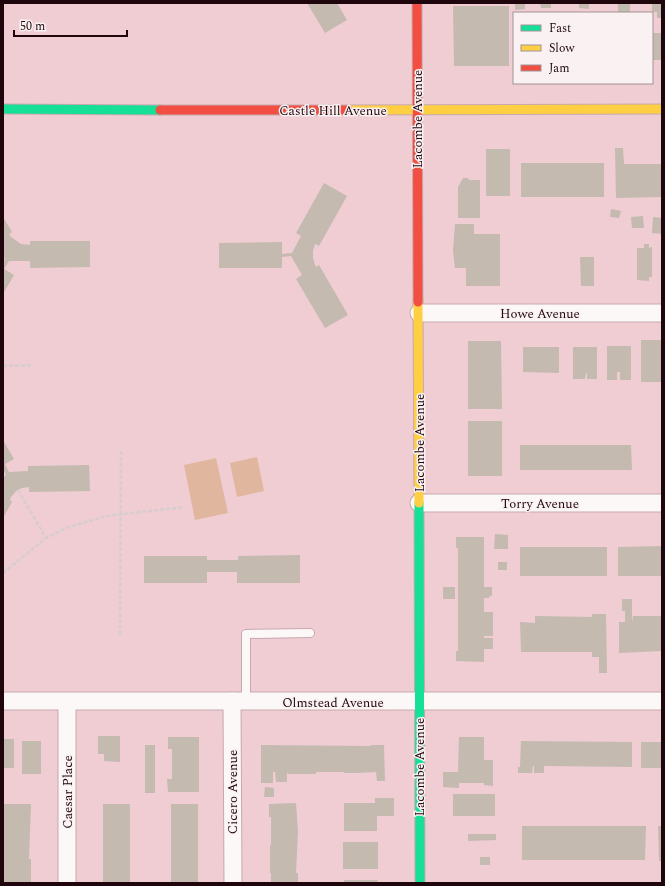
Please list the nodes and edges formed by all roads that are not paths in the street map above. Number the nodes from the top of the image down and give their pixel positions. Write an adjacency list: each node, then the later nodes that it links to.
1 (417, 3): 3 (main road, Lacombe Avenue)
2 (3, 109): 3 (main road, Castle Hill Avenue)
3 (417, 109): 4 (main road, Castle Hill Avenue); 5 (main road, Lacombe Avenue)
4 (662, 109)
5 (419, 312): 6 (street, Howe Avenue); 8 (main road, Lacombe Avenue)
6 (662, 313)
7 (662, 503): 8 (street, Torry Avenue)
8 (419, 504): 14 (main road, Lacombe Avenue)
9 (310, 633): 11 (lane)
10 (3, 701): 13 (street, Olmstead Avenue)
11 (239, 701): 13 (street, Olmstead Avenue); 14 (street, Olmstead Avenue); 16 (street, Cicero Avenue)
12 (662, 701): 14 (street, Olmstead Avenue)
13 (67, 702): 15 (street, Caesar Place)
14 (418, 702): 17 (main road, Lacombe Avenue)
15 (67, 883)
16 (233, 883)
17 (420, 883)

